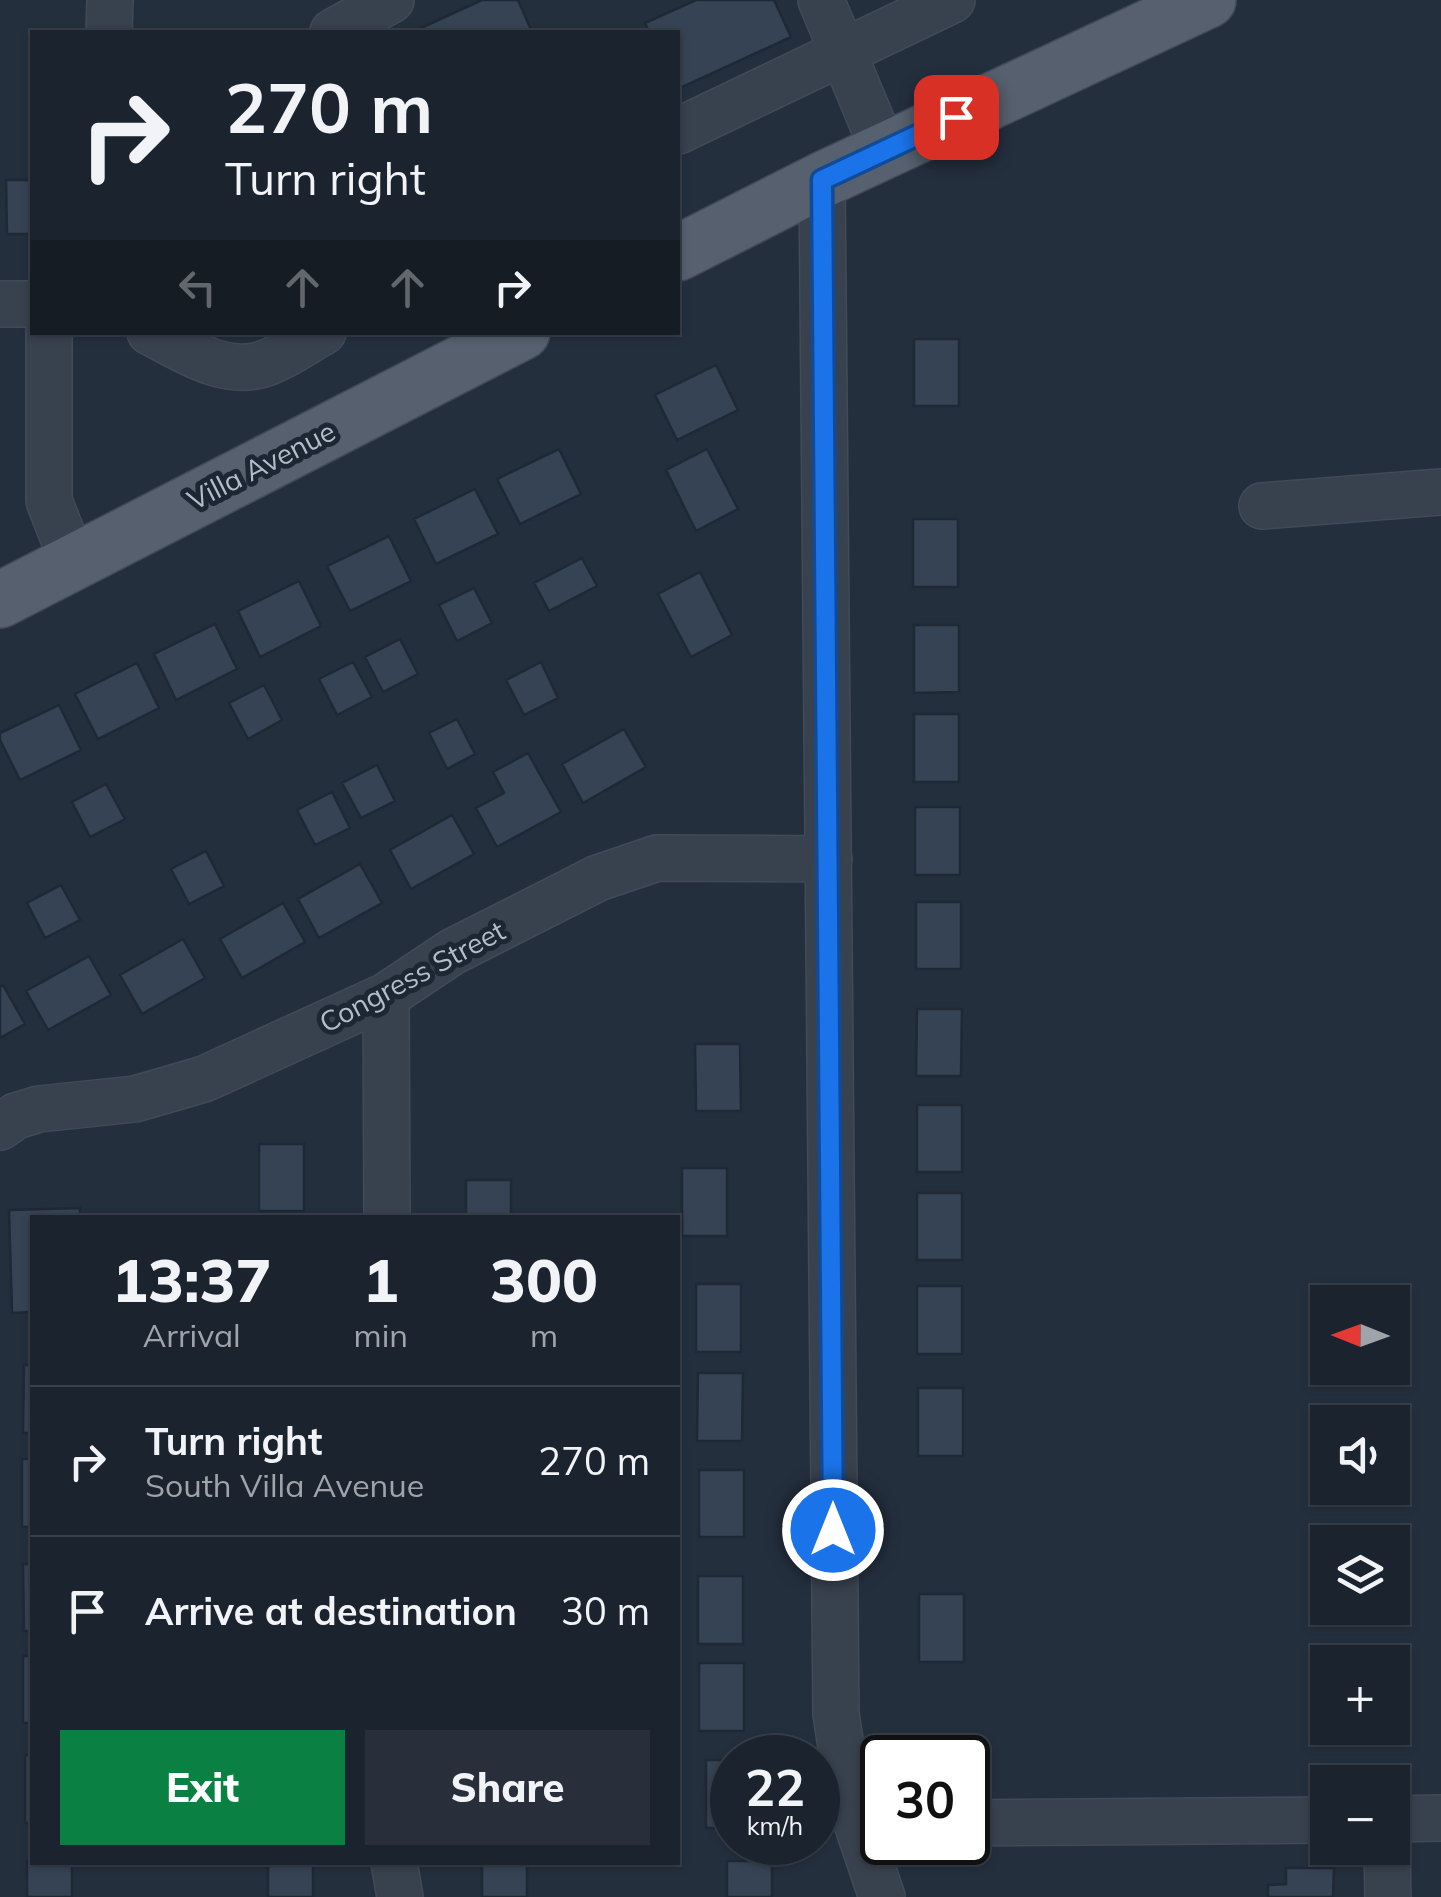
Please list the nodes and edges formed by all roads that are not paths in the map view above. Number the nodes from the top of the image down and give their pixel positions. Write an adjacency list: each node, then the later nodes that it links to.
1 (110, 0): 6 (street)
2 (391, 0): 7 (street)
3 (820, 0): 8 (street)
4 (952, 0): 8 (street)
5 (1208, 0): 10 (main road)
6 (110, 30)
7 (337, 30)
8 (843, 52): 9 (street); 10 (street)
9 (680, 130)
10 (884, 151): 11 (main road)
11 (822, 180): 12 (main road); 23 (street)
12 (680, 253)
13 (0, 304): 14 (street)
14 (30, 304)
15 (49, 335): 21 (street)
16 (156, 335): 17 (street)
17 (317, 335)
18 (516, 335): 21 (main road, Villa Avenue)
19 (1441, 492): 20 (street)
20 (1262, 506)
21 (73, 562): 22 (main road, Villa Avenue)
22 (0, 600)
23 (829, 859): 24 (street, Congress Street); 27 (street)
24 (386, 996): 25 (street, Congress Street); 26 (street)
25 (0, 1126)
26 (387, 1215)
27 (860, 1812)
28 (1441, 1818): 29 (street)
29 (1410, 1819)
30 (1310, 1820): 31 (street)
31 (990, 1824)
32 (395, 1865): 35 (street)
33 (877, 1865): 36 (street)
34 (1387, 1865): 37 (street)
35 (400, 1897)
36 (882, 1897)
37 (1388, 1897)

